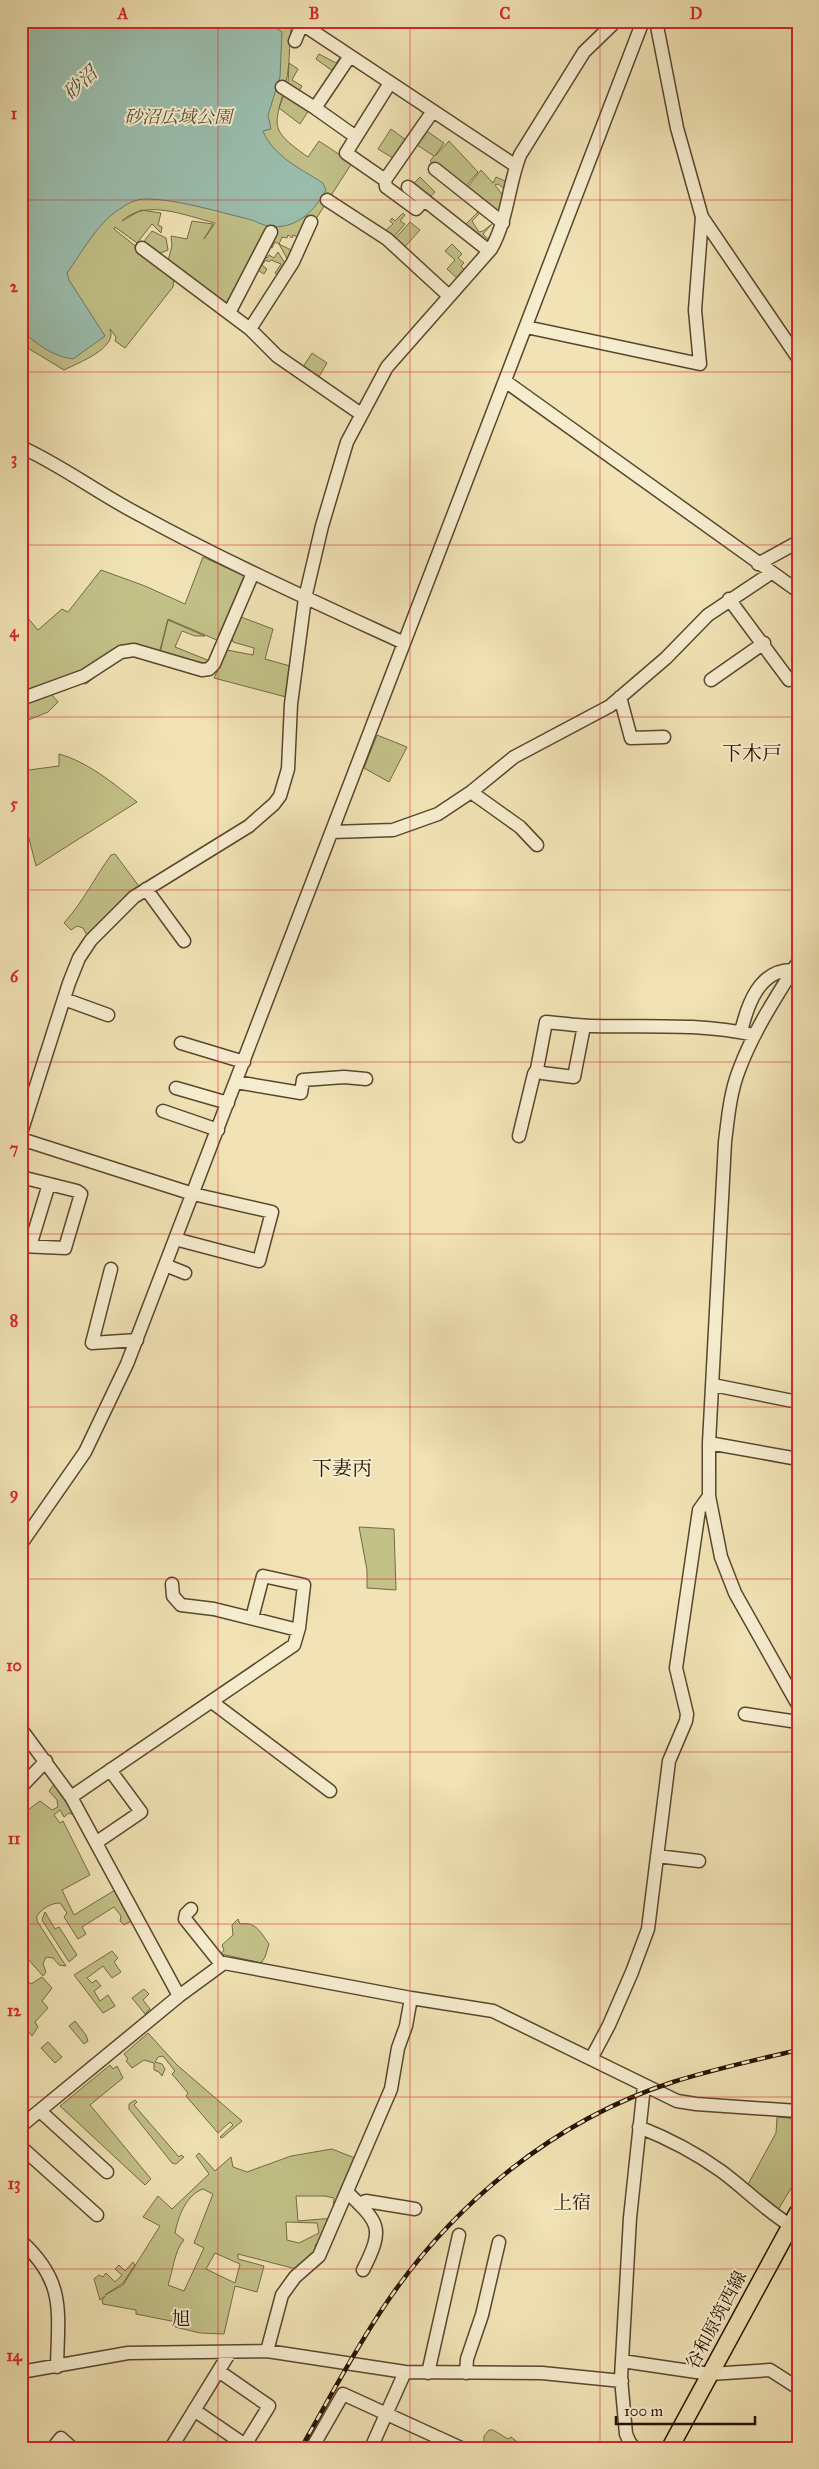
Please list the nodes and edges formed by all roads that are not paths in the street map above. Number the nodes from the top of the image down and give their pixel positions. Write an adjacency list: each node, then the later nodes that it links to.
1 (616, 21): 12 (street)
2 (643, 21): 26 (street)
3 (656, 21): 18 (street)
4 (300, 23): 5 (street); 6 (street)
5 (295, 41)
6 (350, 56): 7 (street); 9 (street)
7 (390, 83): 10 (street); 11 (street)
8 (282, 87): 9 (street)
9 (315, 108): 11 (street)
10 (433, 110): 12 (street); 14 (street)
11 (356, 137): 14 (street)
12 (516, 166): 20 (street)
13 (435, 169): 20 (street)
14 (385, 180): 17 (street)
15 (408, 187): 17 (street)
16 (326, 200): 24 (street)
17 (424, 200): 23 (street)
18 (702, 217): 26 (street); 28 (street)
19 (311, 222): 27 (street)
20 (503, 223): 23 (street)
21 (271, 232): 25 (street)
22 (142, 248): 25 (street)
23 (489, 251): 24 (street)
24 (449, 296): 30 (street)
25 (229, 313): 27 (street)
26 (526, 327): 29 (street)
27 (250, 329): 30 (street)
28 (798, 358)
29 (505, 382): 33 (street); 39 (street)
30 (361, 414): 37 (street)
31 (21, 447): 34 (street)
32 (798, 542): 33 (street)
33 (758, 564): 35 (street)
34 (253, 573): 37 (street); 44 (street)
35 (771, 573): 36 (street); 38 (street)
36 (798, 591)
37 (305, 598): 39 (street); 49 (street)
38 (729, 599): 40 (street); 43 (street)
39 (404, 643): 47 (street)
40 (764, 643): 41 (street); 42 (street)
41 (711, 680)
42 (789, 680)
43 (620, 697): 45 (street); 46 (street)
44 (21, 699)
45 (664, 737)
46 (471, 792): 47 (street); 48 (street)
47 (332, 832): 58 (street)
48 (537, 845)
49 (146, 889): 50 (street); 52 (street)
50 (184, 941)
51 (795, 966): 55 (street); 56 (street)
52 (64, 999): 53 (street); 66 (street)
53 (108, 1015)
54 (584, 1026): 55 (street); 59 (street); 59 (street)
55 (740, 1032): 56 (street)
56 (754, 1036): 78 (street)
57 (181, 1044): 58 (street)
58 (244, 1062): 61 (street)
59 (537, 1069): 67 (street)
60 (366, 1078): 61 (street)
61 (236, 1082): 63 (street)
62 (176, 1088): 63 (street)
63 (228, 1103): 65 (street)
64 (163, 1111): 65 (street)
65 (218, 1130): 71 (street)
66 (21, 1133)
67 (519, 1136)
68 (21, 1139): 71 (street)
69 (21, 1178): 70 (street)
70 (49, 1184): 73 (street); 73 (street)
71 (193, 1194): 72 (street); 72 (street)
72 (175, 1239): 74 (street)
73 (26, 1246)
74 (165, 1266): 76 (street); 77 (street)
75 (111, 1269): 77 (street)
76 (185, 1273)
77 (137, 1340): 83 (street)
78 (713, 1385): 79 (street); 80 (street)
79 (798, 1402)
80 (709, 1443): 81 (street); 82 (street)
81 (798, 1459)
82 (709, 1496): 88 (street); 98 (street)
83 (21, 1544)
84 (172, 1584): 85 (street)
85 (252, 1618): 86 (street); 86 (street)
86 (298, 1630): 87 (street)
87 (212, 1702): 93 (street); 95 (street)
88 (798, 1705)
89 (744, 1714): 90 (street)
90 (798, 1722)
91 (21, 1729): 92 (street)
92 (46, 1761): 94 (street); 96 (street)
93 (110, 1770): 96 (street); 97 (street)
94 (21, 1787)
95 (330, 1791)
96 (71, 1797): 97 (street)
97 (97, 1842): 102 (street)
98 (657, 1856): 99 (street); 104 (street)
99 (699, 1861)
100 (191, 1910): 101 (street)
101 (222, 1964): 102 (street); 103 (street)
102 (179, 1996): 108 (street)
103 (411, 1998): 104 (street); 114 (street)
104 (591, 2059): 105 (street)
105 (644, 2086): 106 (street); 107 (street)
106 (662, 2094): 107 (street); 109 (street)
107 (643, 2103): 111 (street)
108 (40, 2111): 110 (street); 113 (street)
109 (798, 2111)
110 (21, 2126)
111 (639, 2127): 119 (street); 126 (street)
112 (21, 2146): 118 (street)
113 (107, 2172)
114 (346, 2192): 115 (street); 124 (street)
115 (359, 2204): 116 (street); 123 (street)
116 (415, 2209)
117 (798, 2212): 119 (main road, 谷和原筑西線)
118 (96, 2215)
119 (794, 2228): 133 (main road, 谷和原筑西線)
120 (459, 2235): 131 (street)
121 (21, 2241): 127 (street)
122 (499, 2242): 132 (street)
123 (363, 2270)
124 (267, 2351): 125 (street); 130 (street)
125 (230, 2352): 127 (street); 129 (street)
126 (622, 2361): 133 (street); 134 (street)
127 (57, 2367): 128 (street)
128 (21, 2372)
129 (220, 2372): 136 (street); 136 (street)
130 (405, 2372): 131 (street); 137 (street)
131 (428, 2373): 132 (street)
132 (466, 2373): 134 (street)
133 (710, 2374): 135 (street); 145 (main road, 谷和原筑西線)
134 (622, 2381): 144 (street)
135 (798, 2388)
136 (194, 2410): 140 (street)
137 (386, 2414): 141 (street); 142 (street); 143 (street)
138 (53, 2448): 139 (street)
139 (72, 2448)
140 (171, 2448)
141 (312, 2448)
142 (371, 2448)
143 (461, 2448)
144 (635, 2448)
145 (670, 2448)

